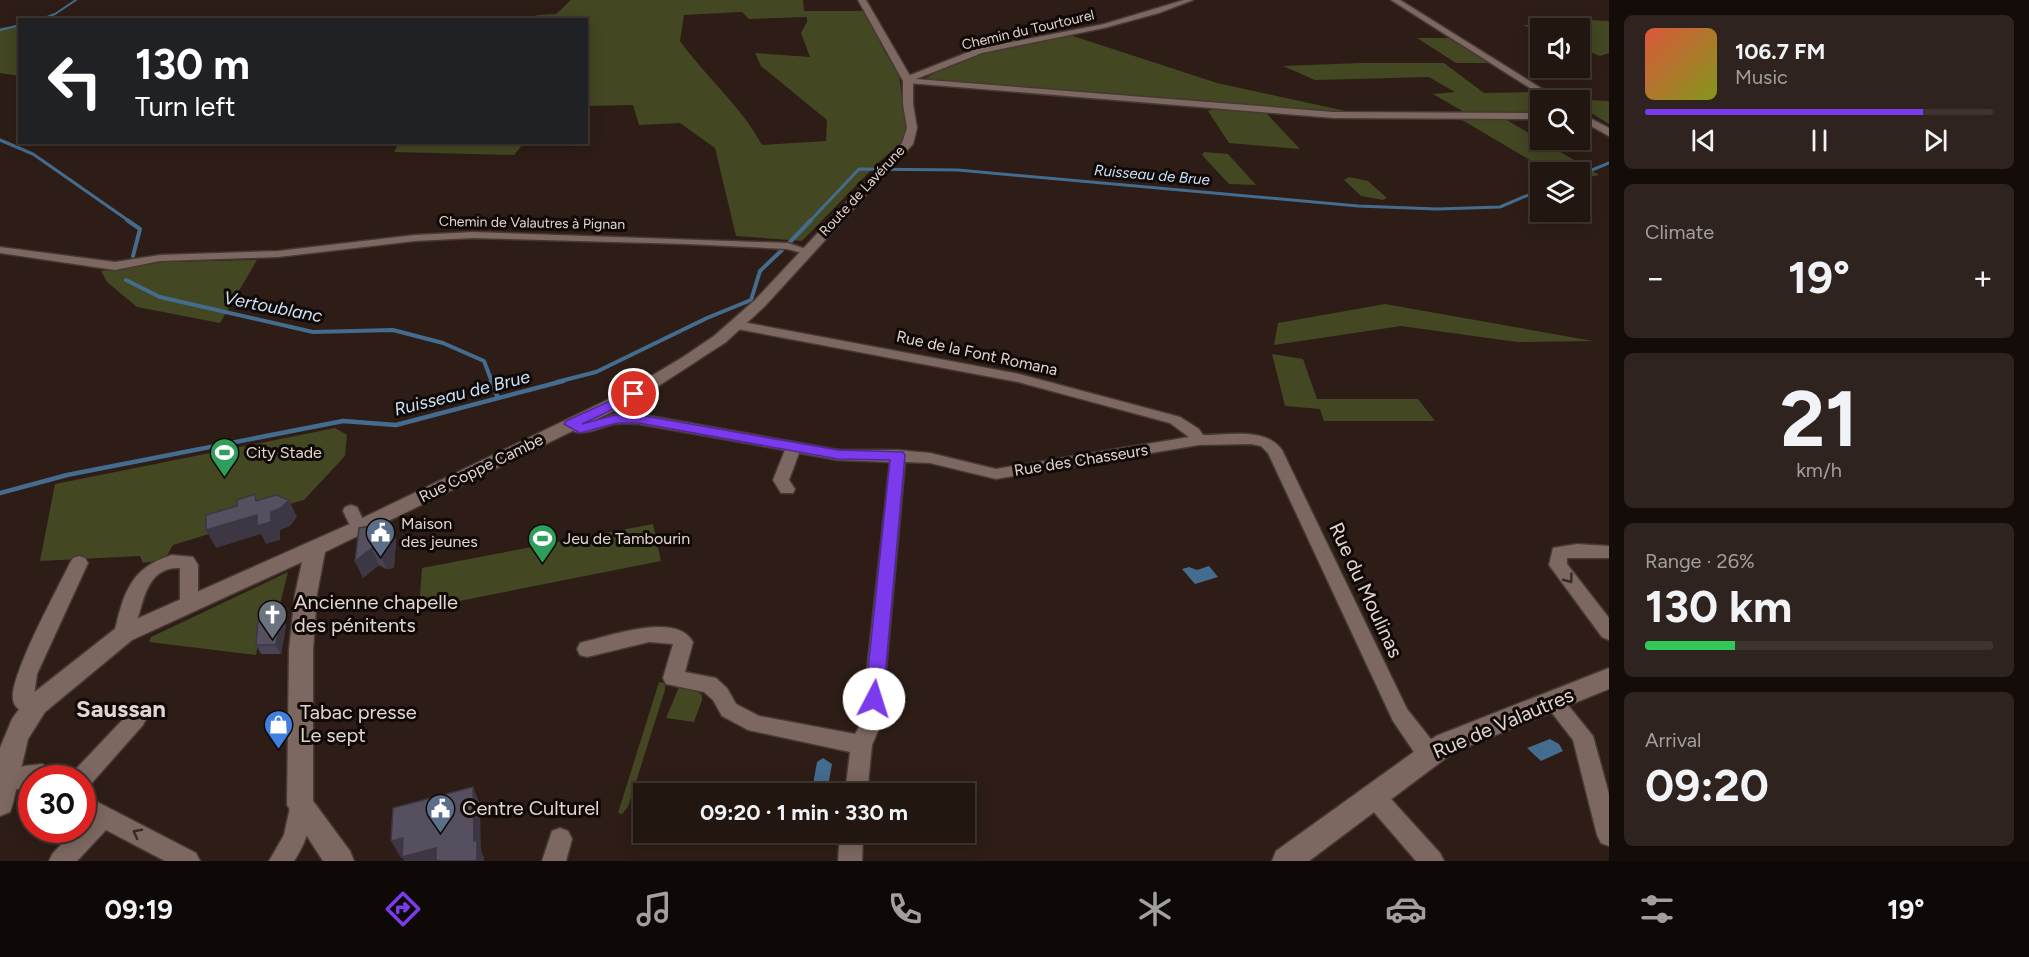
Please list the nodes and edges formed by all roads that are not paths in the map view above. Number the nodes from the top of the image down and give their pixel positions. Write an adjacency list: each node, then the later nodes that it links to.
1 (862, 0): 4 (street, Route de Lavérune)
2 (1190, 0): 4 (street, Chemin du Tourtourel)
3 (1395, 0): 5 (street)
4 (908, 80): 6 (street); 10 (street, Route de Lavérune)
5 (1539, 90)
6 (1530, 116)
7 (1590, 123): 8 (street)
8 (1609, 133)
9 (0, 250): 10 (street, Chemin de Valautres à Pignan)
10 (806, 251): 11 (street, Route de Lavérune)
11 (760, 303): 12 (street, Rue Coppe Cambe)
12 (737, 325): 13 (street, Rue Coppe Cambe); 14 (street, Rue de la Font Romana)
13 (571, 424): 16 (street, Rue des Chasseurs); 20 (street, Rue Coppe Cambe)
14 (1199, 440): 15 (street, Rue des Chasseurs); 17 (street, Rue des Chasseurs)
15 (1266, 443): 33 (street, Rue du Moulinas)
16 (794, 447): 17 (street, Rue des Chasseurs); 18 (street)
17 (898, 455): 32 (street)
18 (788, 489)
19 (351, 511): 20 (street)
20 (359, 528): 21 (street, Rue Coppe Cambe)
21 (315, 548): 24 (street, Rue Coppe Cambe); 39 (street)
22 (1609, 552): 25 (street, one-way to 25)
23 (79, 563): 30 (street)
24 (189, 603): 26 (street, Rue Coppe Cambe); 26 (street)
25 (1609, 632)
26 (124, 634): 30 (street, Rue Coppe Cambe)
27 (587, 649): 32 (street)
28 (1609, 678): 29 (street, Rue de Valautres)
29 (1552, 700): 33 (street, Rue de Valautres); 42 (street)
30 (36, 705): 37 (street, Rue Coppe Cambe)
31 (136, 719): 34 (street)
32 (861, 745): 36 (street)
33 (1431, 752): 38 (street, Rue de Valautres)
34 (94, 765)
35 (18, 781): 37 (street)
36 (857, 783)
37 (2, 793)
38 (1374, 796): 49 (street, Rue de Valautres); 50 (street)
39 (300, 805): 46 (street); 47 (street)
40 (96, 813): 41 (street)
41 (103, 817): 44 (street); 45 (street, one-way to 41)
42 (1609, 835)
43 (851, 843): 48 (street)
44 (67, 855)
45 (188, 861)
46 (281, 861)
47 (340, 861)
48 (850, 861)
49 (1286, 861)
50 (1432, 861)

